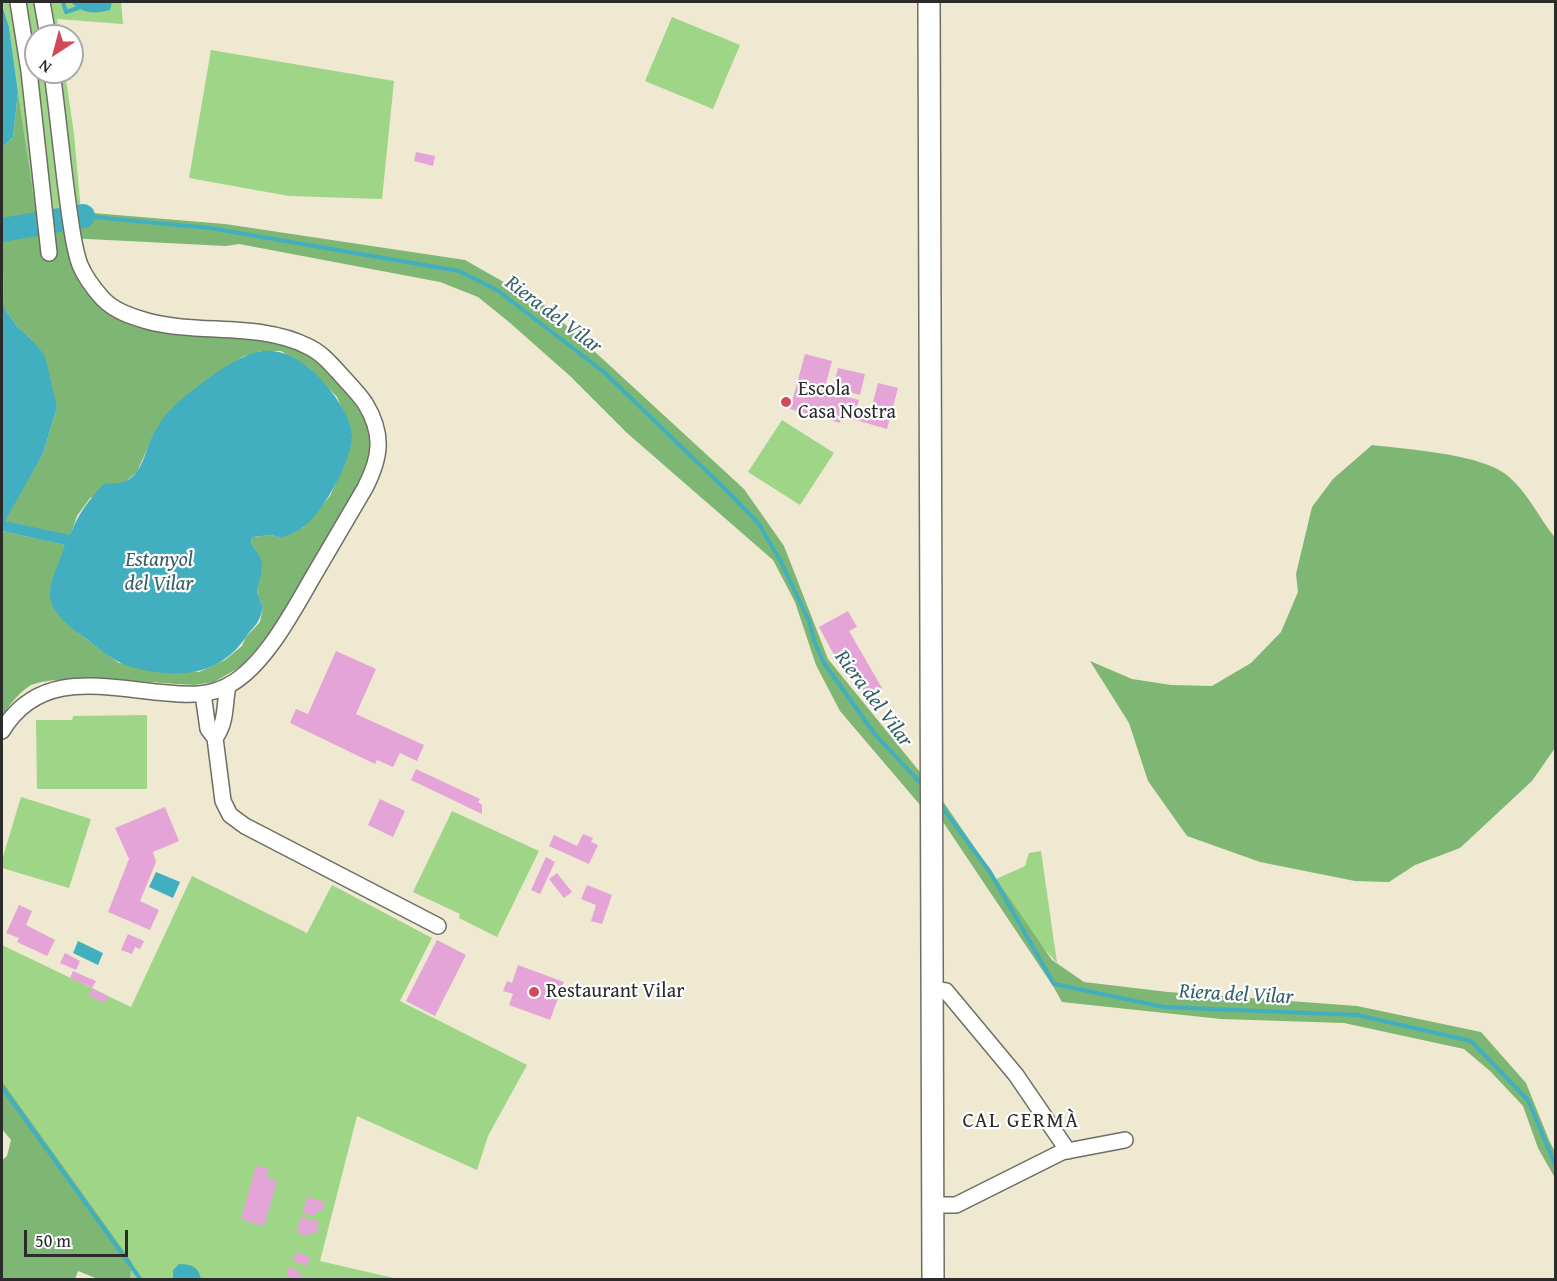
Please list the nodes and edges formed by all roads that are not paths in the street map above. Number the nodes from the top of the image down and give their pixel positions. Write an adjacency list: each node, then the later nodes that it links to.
1 (18, 2): 6 (street)
2 (42, 2): 4 (street)
3 (929, 2): 12 (main road)
4 (46, 24)
5 (53, 84): 7 (street)
6 (47, 245)
7 (228, 686): 8 (street); 10 (street)
8 (203, 694): 9 (street); 10 (street)
9 (2, 731)
10 (215, 738): 11 (street)
11 (438, 926)
12 (932, 989): 14 (street); 15 (main road)
13 (1125, 1140): 14 (street)
14 (1068, 1151): 15 (street)
15 (933, 1204): 16 (main road)
16 (933, 1280)

